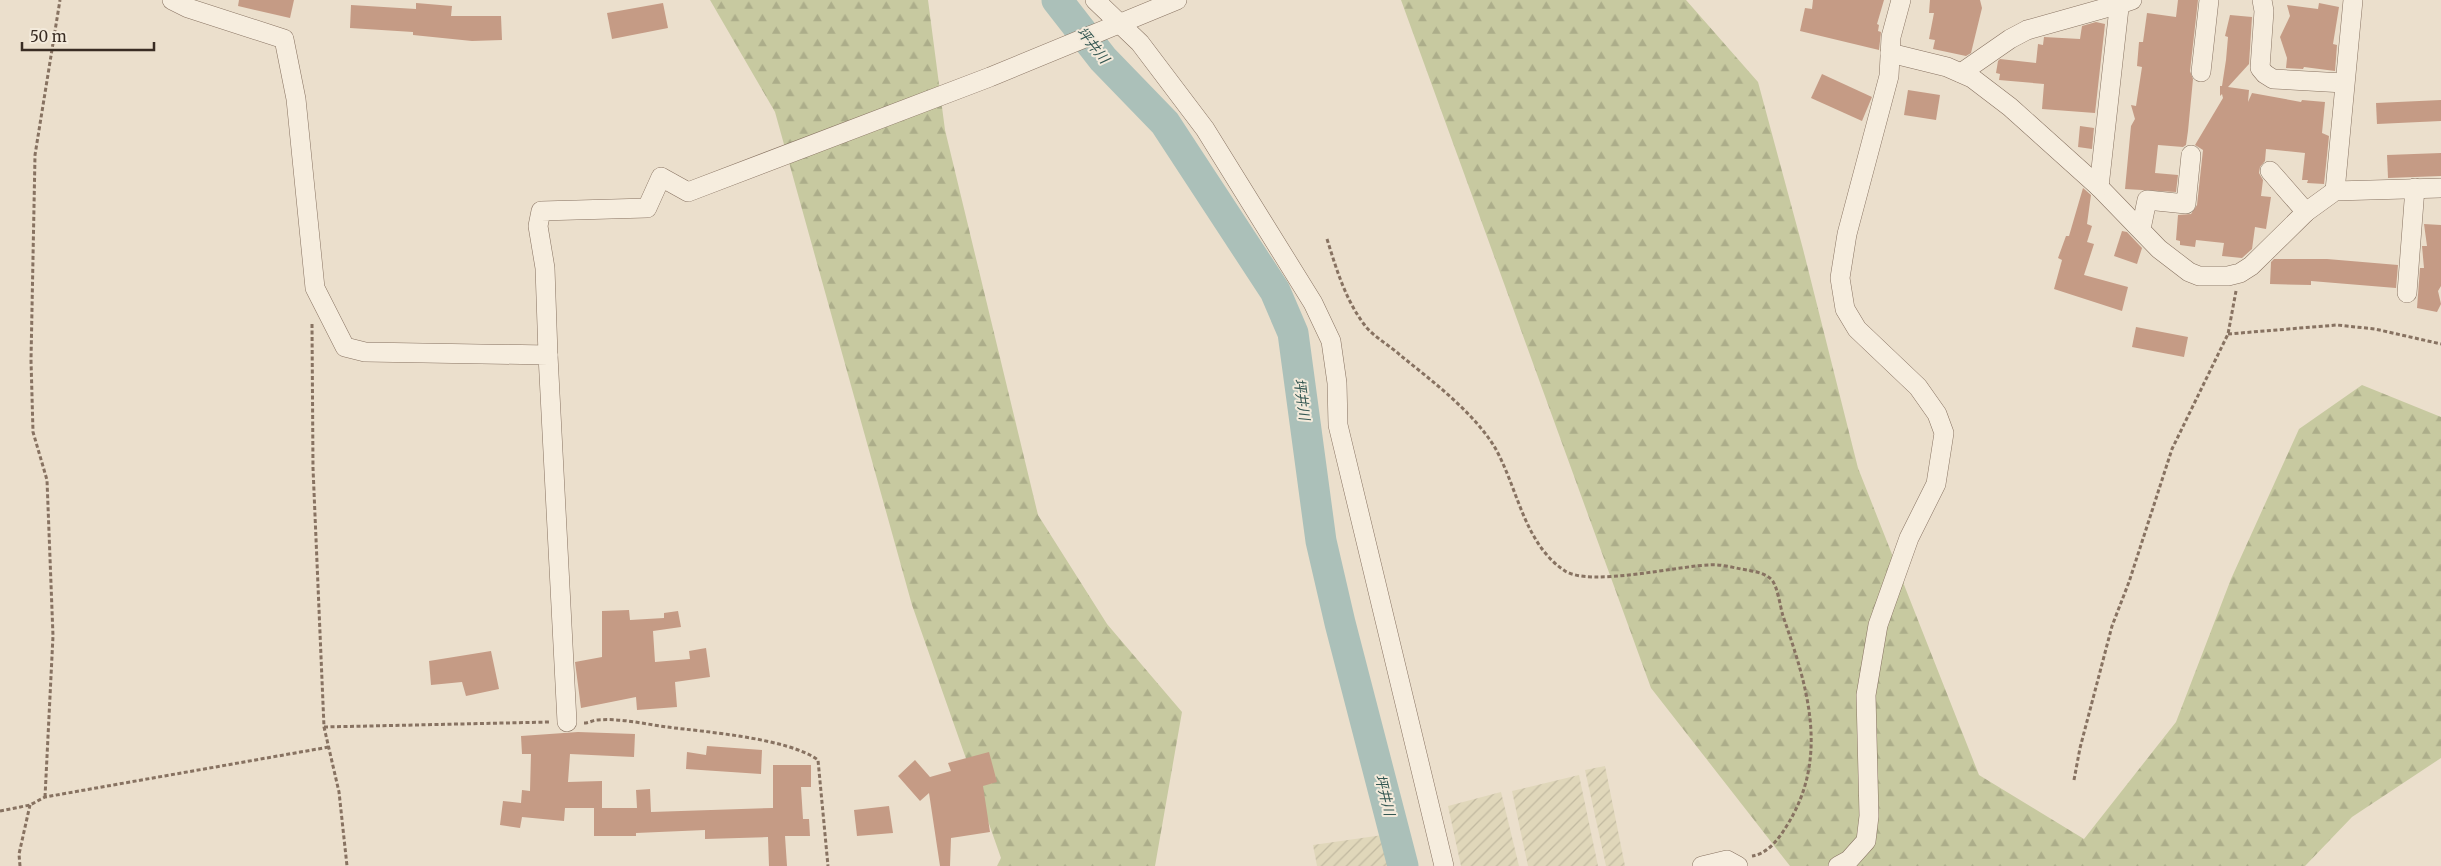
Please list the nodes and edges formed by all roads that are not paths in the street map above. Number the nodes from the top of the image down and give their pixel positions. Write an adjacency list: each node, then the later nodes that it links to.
1 (172, 0): 23 (street)
2 (1095, 0): 9 (street)
3 (1176, 0): 9 (street)
4 (1901, 0): 10 (street)
5 (2209, 0): 11 (street)
6 (2262, 0): 13 (street)
7 (2353, 0): 13 (street)
8 (2128, 1): 12 (street); 16 (street)
9 (1111, 27): 23 (street); 26 (street)
10 (1890, 53): 12 (street); 28 (street)
11 (2201, 72)
12 (1961, 73): 16 (street)
13 (2344, 83): 19 (street)
14 (2191, 155): 21 (street)
15 (2270, 171): 20 (street)
16 (2099, 187): 21 (street)
17 (2415, 188): 18 (street); 19 (street); 22 (street)
18 (2441, 188)
19 (2335, 191): 20 (street)
20 (2306, 212): 21 (street)
21 (2141, 229)
22 (2406, 293)
23 (548, 355): 24 (street)
24 (567, 722)
25 (1732, 863): 27 (street)
26 (1444, 866)
27 (1702, 866)
28 (1838, 866)

